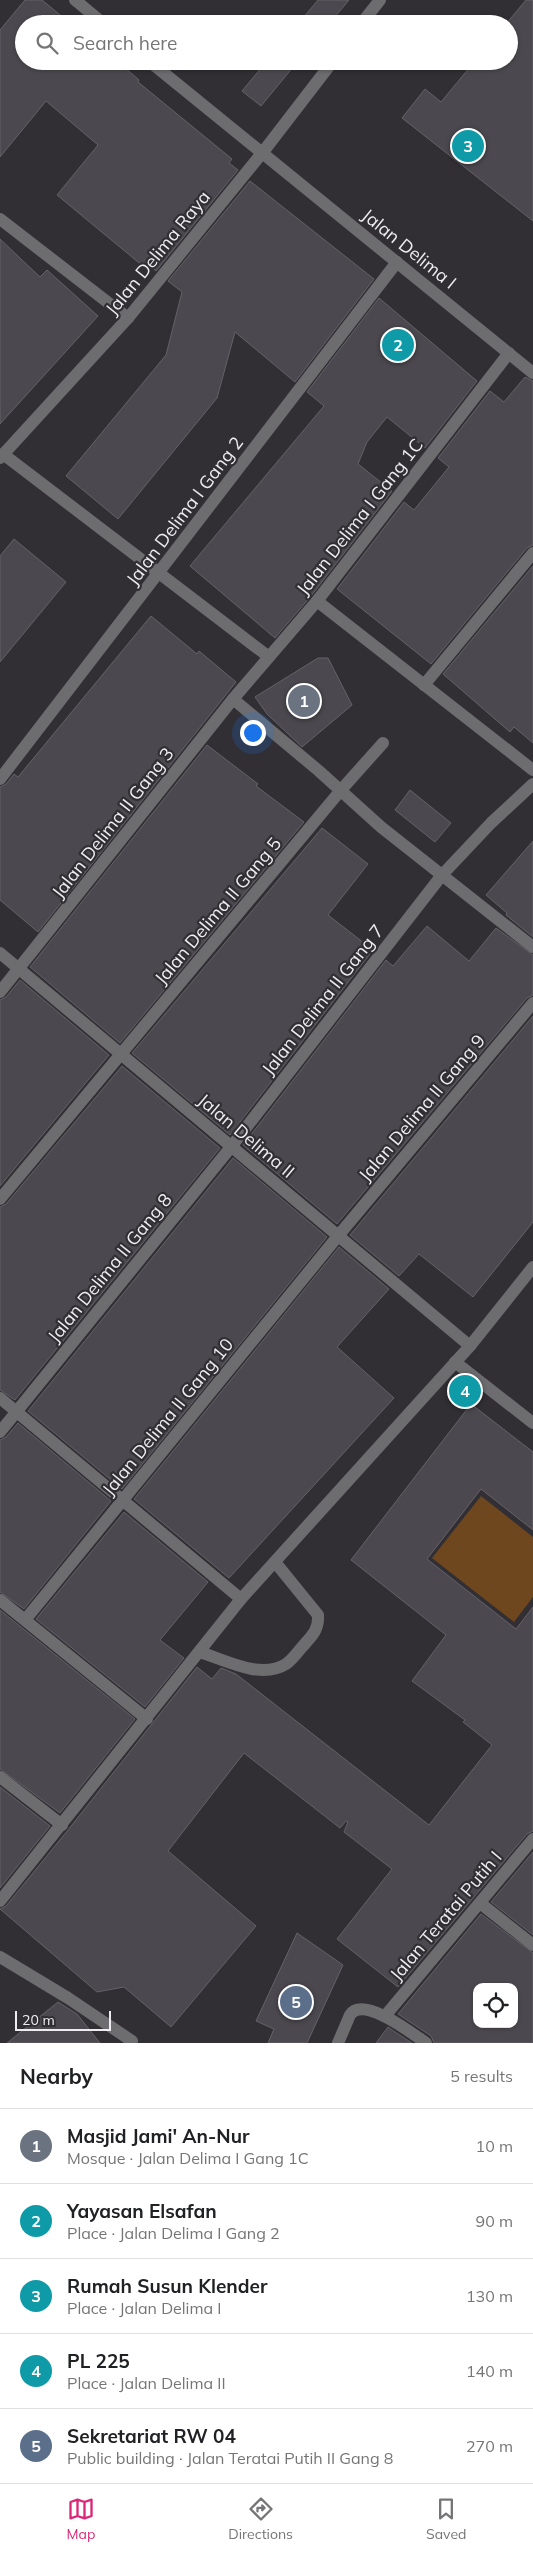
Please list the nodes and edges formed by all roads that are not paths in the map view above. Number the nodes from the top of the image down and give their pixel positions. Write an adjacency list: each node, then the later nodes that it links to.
1 (75, 0): 3 (street)
2 (380, 0): 4 (street)
3 (93, 15)
4 (368, 15)
5 (160, 70): 7 (street, Jalan Delima I)
6 (325, 70): 7 (street, Jalan Delima Raya)
7 (263, 152): 9 (street, Jalan Delima I); 10 (street, Jalan Delima Raya)
8 (0, 218): 10 (street)
9 (397, 262): 11 (street, Jalan Delima I); 15 (street, Jalan Delima I Gang 2)
10 (128, 318): 13 (street, Jalan Delima Raya)
11 (509, 353): 12 (street, Jalan Delima I); 16 (street, Jalan Delima I Gang 1C)
12 (533, 373)
13 (1, 456): 15 (street)
14 (533, 553): 18 (street)
15 (160, 573): 17 (street); 22 (street, Jalan Delima I Gang 2)
16 (317, 601): 17 (street, Jalan Delima I Gang 1C); 18 (street)
17 (269, 657): 19 (street, Jalan Delima I Gang 1C)
18 (424, 685): 21 (street)
19 (233, 700): 24 (street); 28 (street, Jalan Delima II Gang 3)
20 (383, 743): 24 (street, Jalan Delima II Gang 5)
21 (533, 770)
22 (0, 780)
23 (533, 784): 25 (street, Jalan Delima II Gang 7)
24 (341, 790): 25 (street); 31 (street, Jalan Delima II Gang 5)
25 (442, 875): 26 (street); 32 (street, Jalan Delima II Gang 7)
26 (533, 946)
27 (0, 953): 28 (street, Jalan Delima II)
28 (20, 969): 29 (street, Jalan Delima II Gang 3); 31 (street, Jalan Delima II)
29 (0, 992)
30 (533, 1003): 34 (street, Jalan Delima II Gang 9)
31 (122, 1054): 32 (street, Jalan Delima II); 33 (street, Jalan Delima II Gang 5)
32 (231, 1147): 34 (street, Jalan Delima II); 39 (street, Jalan Delima II Gang 8)
33 (0, 1199)
34 (338, 1236): 36 (street, Jalan Delima II); 42 (street, Jalan Delima II Gang 10)
35 (533, 1267): 36 (street)
36 (470, 1346): 37 (street)
37 (455, 1362): 40 (street); 43 (street)
38 (0, 1398): 39 (street)
39 (16, 1411): 41 (street, Jalan Delima II Gang 8); 42 (street)
40 (533, 1423)
41 (0, 1432)
42 (123, 1500): 44 (street); 46 (street, Jalan Delima II Gang 10)
43 (275, 1562): 44 (street); 47 (street)
44 (241, 1599): 47 (street)
45 (0, 1600): 46 (street)
46 (25, 1620): 48 (street)
47 (200, 1652): 48 (street)
48 (147, 1719): 50 (street)
49 (0, 1777): 50 (street)
50 (62, 1825): 52 (street)
51 (533, 1839): 53 (street, Jalan Teratai Putih I)
52 (0, 1901)
53 (480, 1903): 54 (street); 56 (street, Jalan Teratai Putih I)
54 (533, 1945)
55 (0, 1957): 57 (street)
56 (385, 2016): 58 (street); 59 (street)
57 (132, 2041)
58 (338, 2043)
59 (426, 2043)

